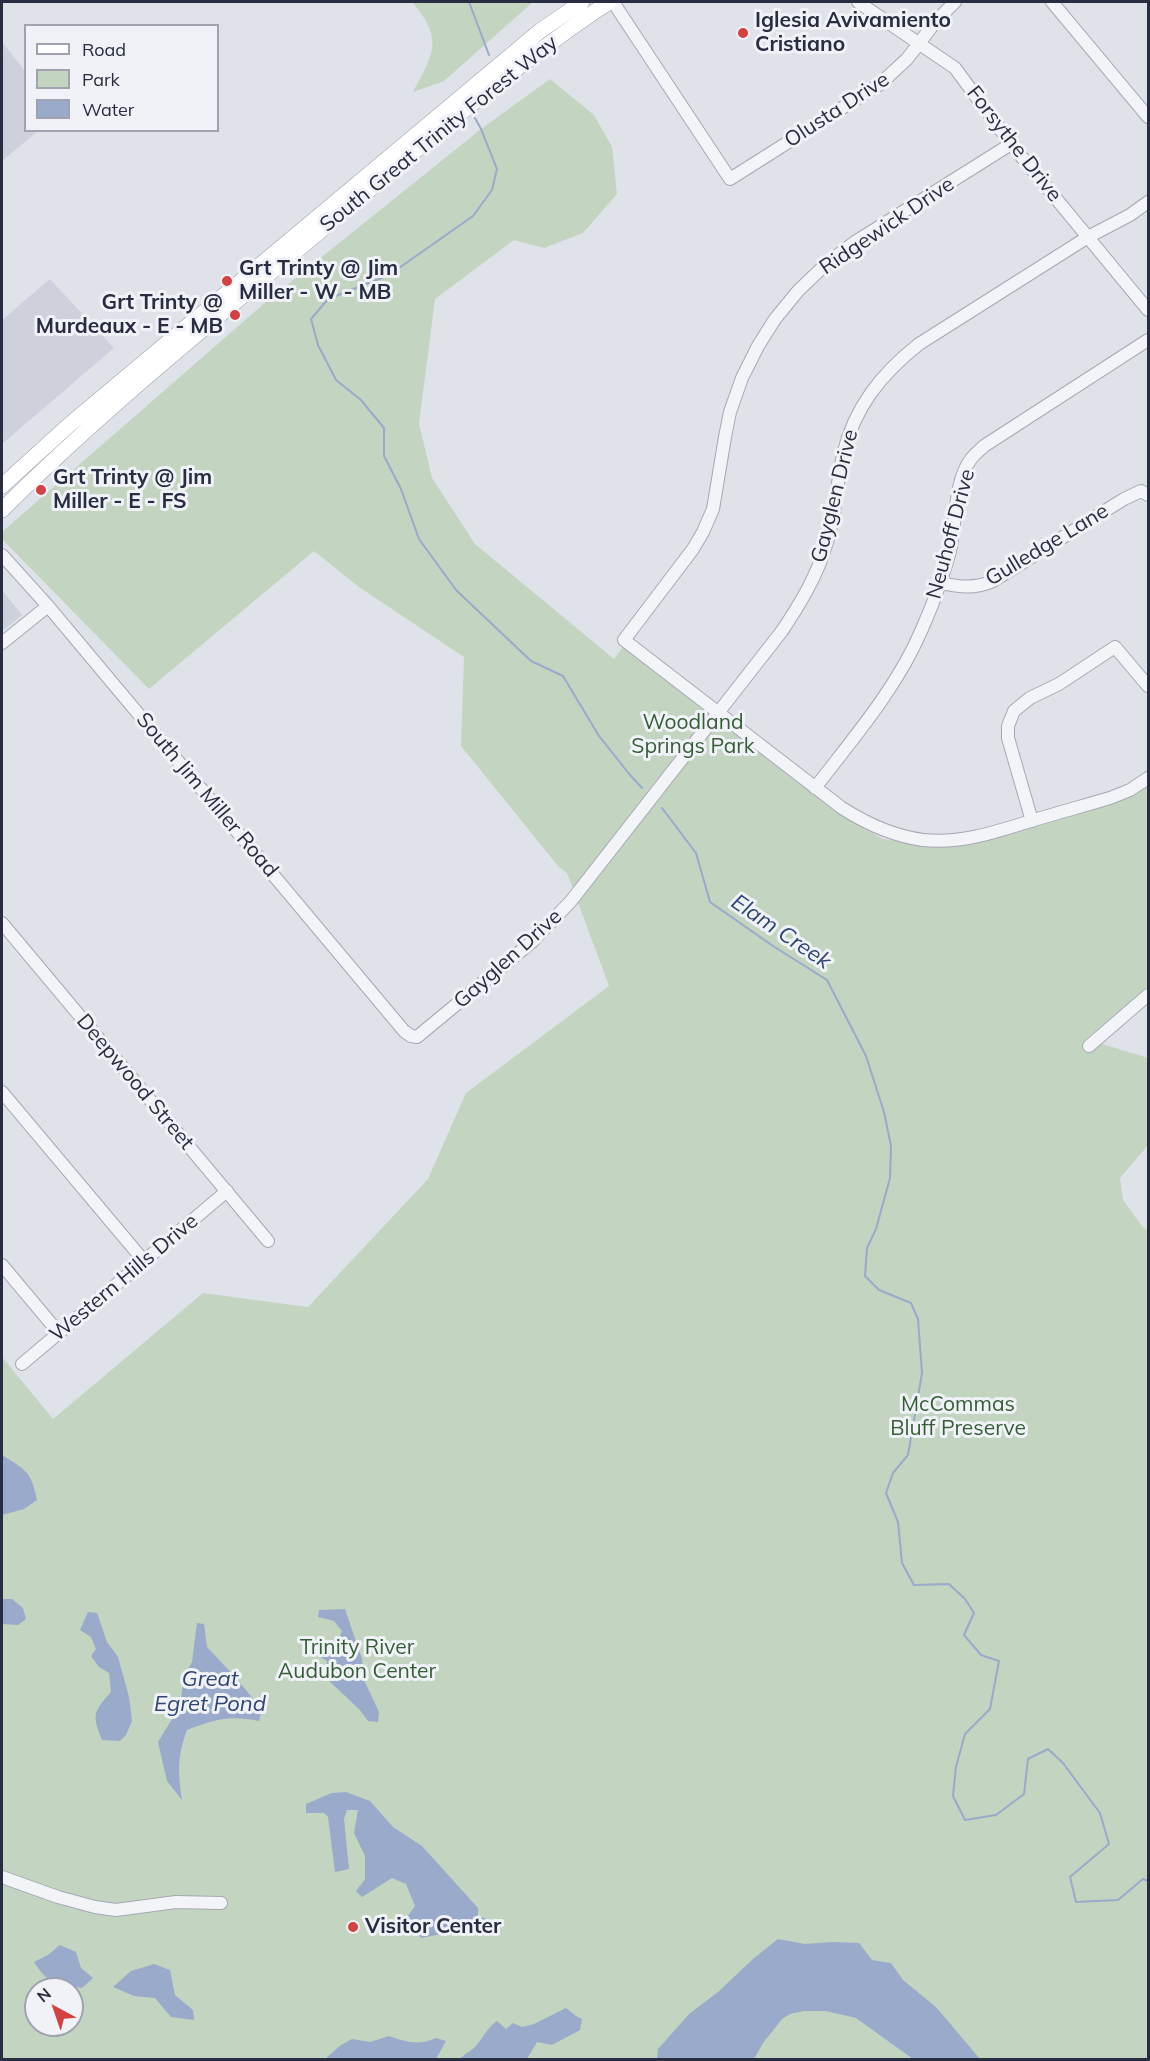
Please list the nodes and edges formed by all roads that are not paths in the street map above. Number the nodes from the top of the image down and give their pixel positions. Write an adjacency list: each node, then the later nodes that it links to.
1 (582, 2): 13 (main road, South Great Trinity Forest Way)
2 (611, 2): 6 (street, Olusta Drive); 15 (main road, South Great Trinity Forest Way)
3 (858, 2): 6 (street, Forsythe Drive)
4 (955, 2): 6 (street, Olusta Drive)
5 (1052, 2): 7 (street)
6 (918, 43): 8 (street, Forsythe Drive)
7 (1149, 117)
8 (1011, 144): 10 (street, Forsythe Drive); 21 (street, Ridgewick Drive)
9 (1149, 202): 10 (street, Gayglen Drive)
10 (1088, 237): 11 (street, Forsythe Drive); 21 (street, Gayglen Drive)
11 (1149, 310)
12 (1149, 340): 17 (street, Neuhoff Drive)
13 (2, 486)
14 (1149, 495): 17 (street, Gulledge Lane)
15 (2, 510)
16 (2, 555): 18 (street, South Jim Miller Road)
17 (941, 583): 23 (street, Neuhoff Drive)
18 (48, 606): 19 (street); 27 (street, South Jim Miller Road)
19 (2, 643)
20 (1149, 686): 24 (street)
21 (718, 714): 23 (street); 27 (street, Gayglen Drive)
22 (1149, 778): 24 (street)
23 (815, 788): 24 (street)
24 (1032, 821)
25 (2, 923): 30 (street, Deepwood Street)
26 (1149, 995): 28 (street)
27 (411, 1036)
28 (1089, 1046)
29 (2, 1092): 32 (street)
30 (226, 1191): 31 (street, Deepwood Street); 32 (street, Western Hills Drive)
31 (268, 1241)
32 (144, 1261): 34 (street, Western Hills Drive)
33 (2, 1265): 34 (street)
34 (59, 1333): 35 (street, Western Hills Drive)
35 (22, 1364)
36 (2, 1877): 37 (street)
37 (221, 1903)

